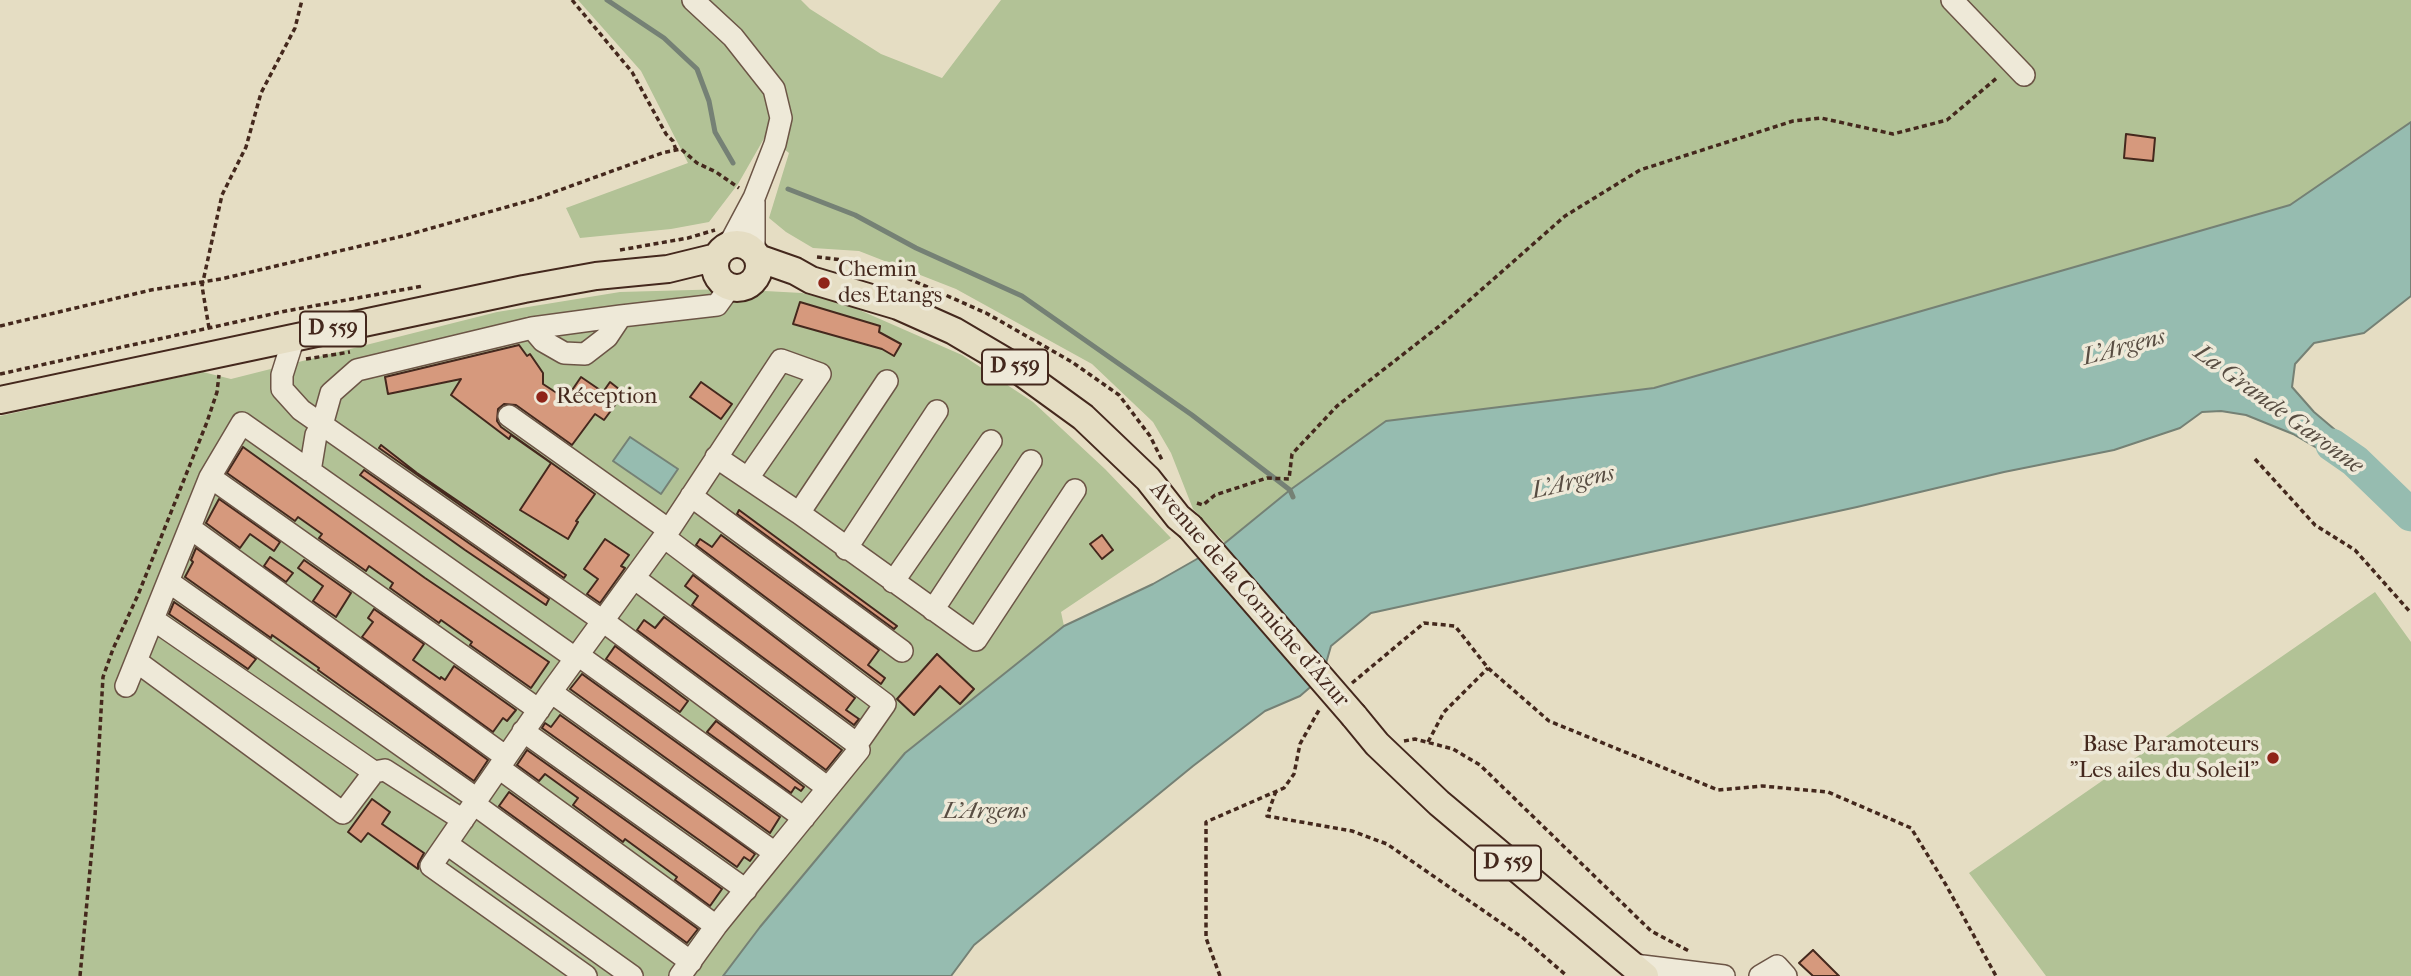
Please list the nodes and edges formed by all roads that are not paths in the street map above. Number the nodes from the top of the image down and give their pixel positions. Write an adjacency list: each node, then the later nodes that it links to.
1 (693, 0): 4 (street)
2 (1952, 0): 3 (street)
3 (2024, 75)
4 (737, 266): 5 (street); 7 (main road, Avenue de la Corniche d'Azur / D 559); 49 (main road, Avenue de la Corniche d'Azur / D 559, bridge)
5 (621, 316): 6 (street); 6 (street)
6 (532, 328): 12 (street)
7 (294, 337): 9 (main road, Avenue de la Corniche d'Azur / D 559); 12 (street)
8 (887, 381): 21 (street)
9 (0, 400)
10 (937, 411): 24 (street)
11 (509, 416): 23 (street)
12 (322, 425): 16 (street); 30 (street)
13 (991, 441): 27 (street)
14 (716, 457): 18 (street); 18 (street); 20 (street)
15 (1031, 461): 28 (street)
16 (310, 471): 17 (street); 32 (street)
17 (210, 477): 22 (street); 36 (street)
18 (748, 478): 21 (street)
19 (1075, 490): 28 (street)
20 (691, 496): 23 (street); 31 (street)
21 (799, 513): 24 (street)
22 (190, 528): 26 (street); 39 (street)
23 (667, 534): 25 (street); 38 (street)
24 (846, 548): 27 (street)
25 (634, 578): 30 (street); 38 (street)
26 (169, 582): 29 (street); 42 (street)
27 (893, 582): 28 (street)
28 (933, 610)
29 (154, 620): 33 (street); 40 (street)
30 (603, 621): 32 (street); 41 (street)
31 (902, 651)
32 (577, 657): 35 (street); 43 (street)
33 (136, 661): 34 (street); 40 (street)
34 (126, 685)
35 (551, 692): 36 (street); 45 (street)
36 (538, 710): 37 (street)
37 (523, 732): 39 (street); 46 (street)
38 (857, 744): 41 (street)
39 (503, 762): 42 (street); 47 (street)
40 (374, 772): 42 (street)
41 (828, 788): 43 (street)
42 (471, 808): 44 (street); 48 (street)
43 (804, 818): 45 (street)
44 (447, 844): 50 (street); 51 (street)
45 (775, 853): 46 (street)
46 (746, 890): 47 (street)
47 (716, 926): 48 (street)
48 (686, 969)
49 (1639, 971): 52 (street)
50 (586, 976)
51 (632, 976)
52 (1724, 976)
53 (1760, 976): 54 (street)
54 (1786, 976)

